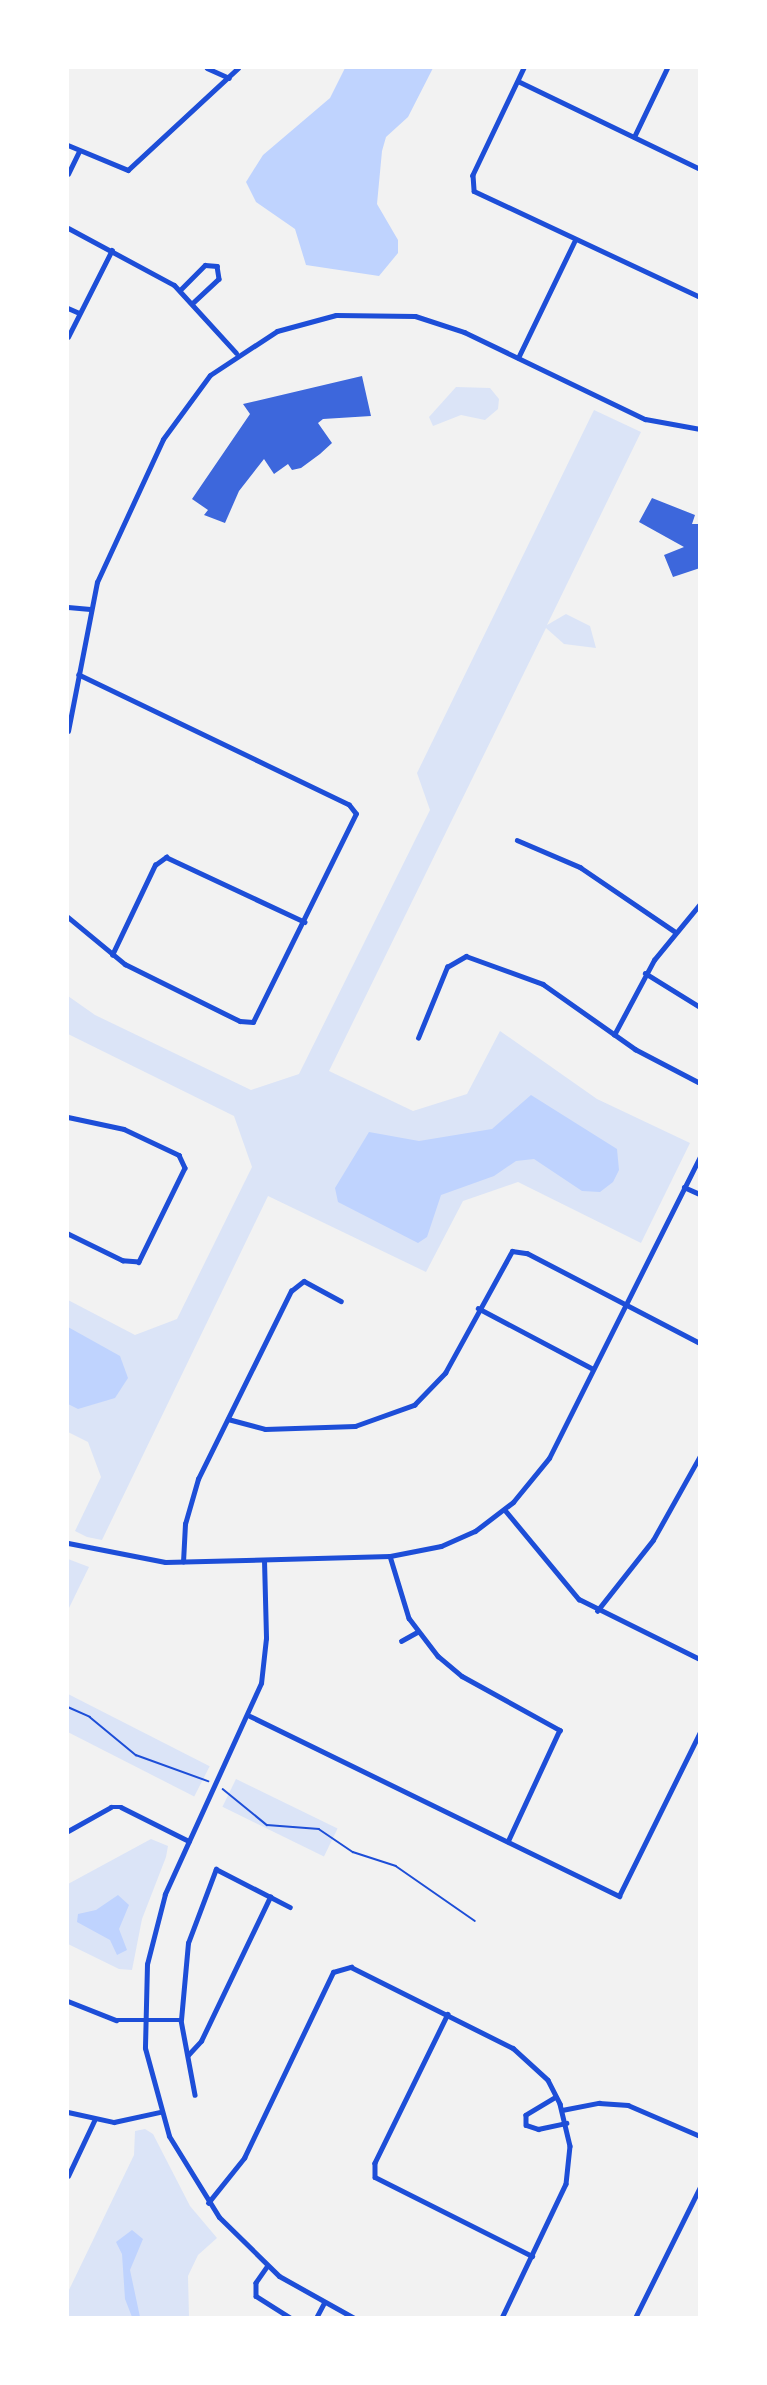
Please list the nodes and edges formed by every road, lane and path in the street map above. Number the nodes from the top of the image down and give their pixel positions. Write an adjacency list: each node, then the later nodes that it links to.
1 (207, 68): 5 (street)
2 (238, 68): 5 (street)
3 (524, 68): 6 (street)
4 (667, 68): 7 (street)
5 (229, 78): 9 (street)
6 (518, 81): 7 (street); 13 (street)
7 (634, 137): 10 (street)
8 (68, 145): 9 (street)
9 (79, 151): 11 (street)
10 (699, 169)
11 (68, 174)
12 (68, 228): 14 (street)
13 (574, 242): 16 (street); 22 (street)
14 (112, 250): 15 (street); 19 (street)
15 (180, 290): 17 (street); 17 (street)
16 (699, 297)
17 (194, 302): 21 (street)
18 (68, 308): 19 (street)
19 (79, 314): 20 (street)
20 (68, 337)
21 (236, 353): 22 (street); 25 (street)
22 (518, 358): 23 (street)
23 (699, 429)
24 (68, 607): 25 (street)
25 (90, 609): 26 (street)
26 (79, 675): 27 (street); 31 (street)
27 (68, 731)
28 (517, 840): 32 (street)
29 (699, 904): 32 (street)
30 (68, 917): 33 (street)
31 (305, 922): 33 (street); 33 (street)
32 (674, 931): 34 (street)
33 (112, 954)
34 (645, 974): 35 (street); 36 (street)
35 (699, 1007)
36 (614, 1035): 37 (street); 38 (street)
37 (418, 1038)
38 (699, 1083)
39 (79, 1109): 41 (street)
40 (68, 1117): 41 (street)
41 (78, 1117): 45 (street)
42 (699, 1156): 43 (street)
43 (684, 1187): 44 (street); 47 (street)
44 (699, 1194)
45 (68, 1234)
46 (341, 1301): 51 (street)
47 (624, 1305): 48 (street); 49 (street); 50 (street)
48 (478, 1308): 50 (street); 51 (street)
49 (699, 1343)
50 (593, 1369): 53 (street)
51 (228, 1419): 57 (street)
52 (699, 1456): 58 (street)
53 (505, 1510): 55 (street); 58 (street)
54 (68, 1543): 57 (street)
55 (390, 1556): 56 (street); 59 (street)
56 (264, 1560): 57 (street); 63 (street)
57 (183, 1562)
58 (597, 1611): 61 (street)
59 (417, 1632): 60 (street); 69 (street)
60 (401, 1641)
61 (699, 1659)
62 (68, 1707): 65 (path)
63 (250, 1716): 68 (street); 69 (street)
64 (699, 1732): 69 (street)
65 (212, 1783)
66 (221, 1788): 72 (path)
67 (68, 1831): 68 (street)
68 (189, 1841): 76 (street)
69 (508, 1842)
70 (270, 1897): 71 (street); 75 (street); 77 (street)
71 (290, 1907)
72 (475, 1921)
73 (68, 2001): 76 (street)
74 (448, 2014): 79 (street); 88 (street); 89 (street)
75 (181, 2020): 76 (street); 77 (street)
76 (143, 2022): 82 (street)
77 (188, 2055): 78 (street)
78 (195, 2095)
79 (556, 2097): 80 (street); 84 (street)
80 (562, 2110): 84 (street); 85 (street)
81 (68, 2112): 83 (street)
82 (160, 2112): 83 (street); 88 (street)
83 (94, 2121): 86 (street)
84 (566, 2123): 89 (street)
85 (699, 2136)
86 (68, 2176)
87 (699, 2187): 96 (street)
88 (208, 2203): 90 (street)
89 (532, 2256): 95 (street)
90 (267, 2267): 91 (street); 92 (street)
91 (324, 2303): 93 (street); 94 (street)
92 (291, 2318)
93 (316, 2318)
94 (354, 2318)
95 (502, 2318)
96 (635, 2318)

